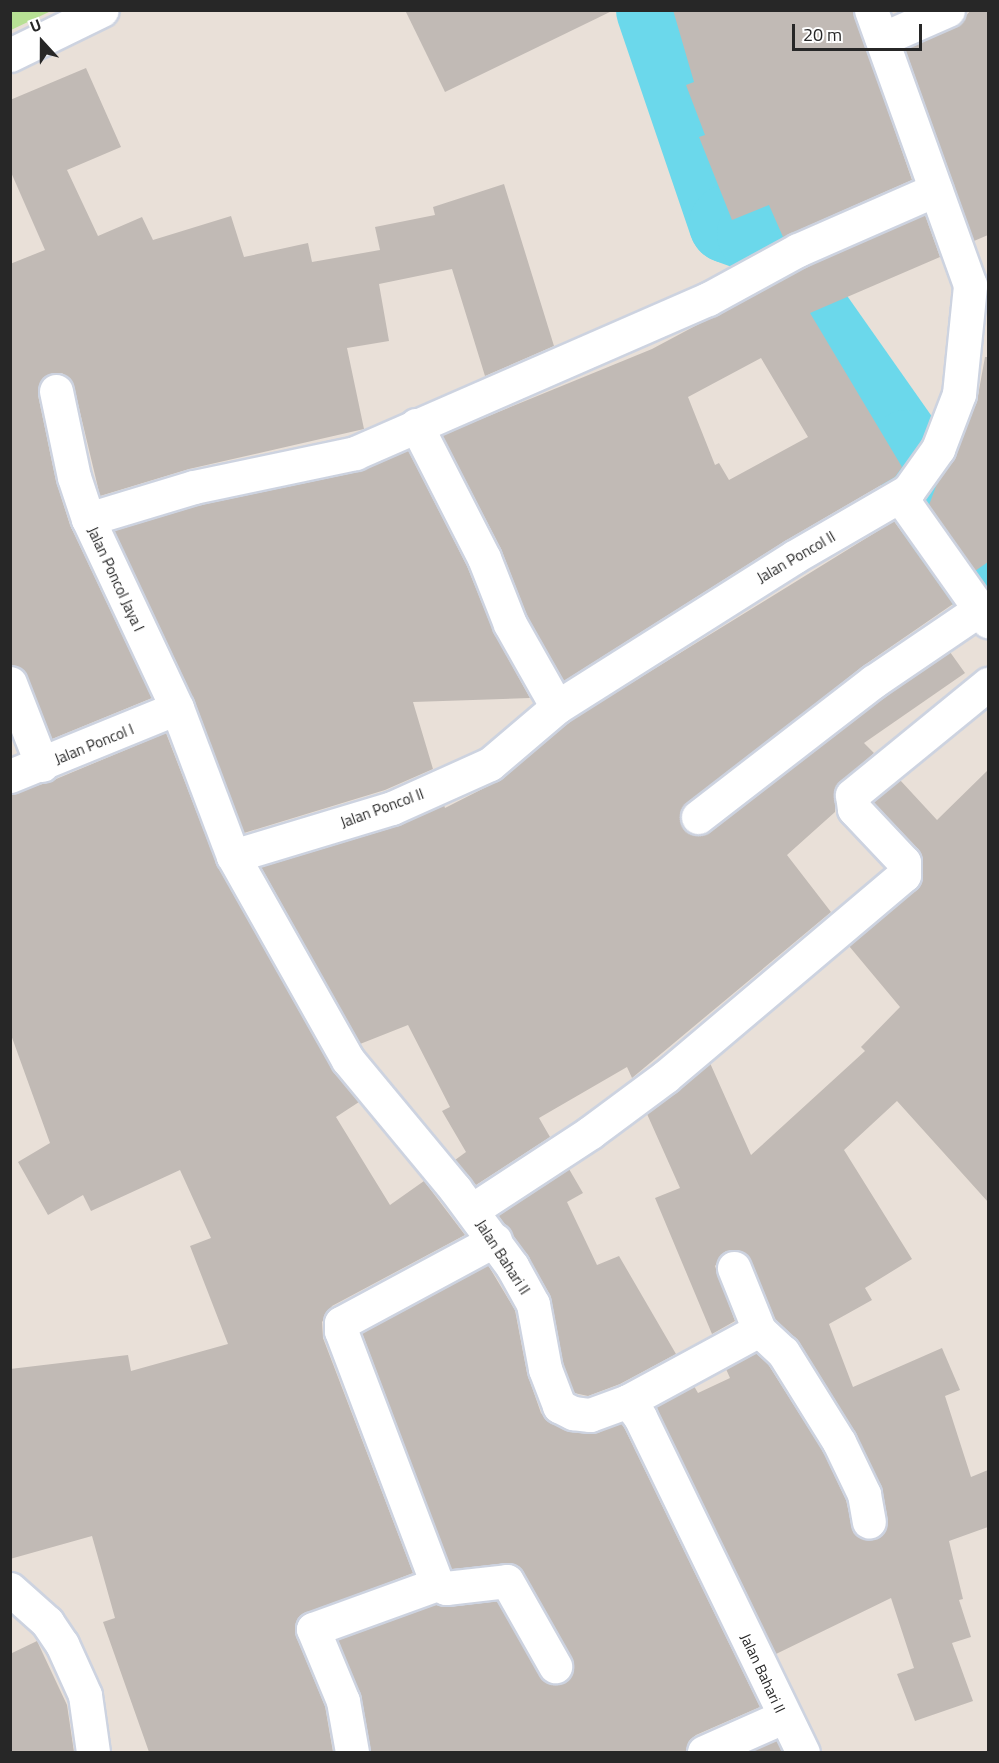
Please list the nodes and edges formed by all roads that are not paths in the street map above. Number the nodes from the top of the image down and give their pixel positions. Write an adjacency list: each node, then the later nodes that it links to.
1 (102, 10): 4 (street)
2 (948, 10): 3 (street)
3 (876, 25): 5 (street, Jalan Poncol II)
4 (10, 55)
5 (935, 190): 6 (street, Jalan Poncol II); 8 (street, Jalan Poncol Jaya I)
6 (979, 294): 9 (street, Jalan Poncol II)
7 (56, 391): 10 (street)
8 (416, 425): 10 (street, Jalan Poncol Jaya I); 14 (street)
9 (905, 495): 11 (street); 14 (street, Jalan Poncol II)
10 (88, 519): 15 (street, Jalan Poncol Jaya I)
11 (984, 615): 18 (street)
12 (10, 683): 16 (street)
13 (988, 684): 20 (street)
14 (557, 707): 19 (street, Jalan Poncol II)
15 (177, 708): 16 (street, Jalan Poncol I); 19 (street, Jalan Poncol Jaya I)
16 (42, 765): 17 (street, Jalan Poncol I)
17 (10, 776)
18 (698, 817)
19 (232, 856): 20 (street, Jalan Bahari II)
20 (472, 1210): 21 (street, Jalan Bahari II)
21 (495, 1240): 24 (street, Jalan Bahari II); 26 (street)
22 (734, 1268): 23 (street)
23 (759, 1330): 24 (street); 25 (street)
24 (628, 1401): 29 (street, Jalan Bahari II)
25 (869, 1522)
26 (437, 1584): 28 (street); 31 (street)
27 (10, 1589): 30 (street)
28 (555, 1666)
29 (783, 1717): 32 (street); 33 (street, Jalan Bahari II)
30 (93, 1752)
31 (352, 1752)
32 (704, 1752)
33 (803, 1752)

